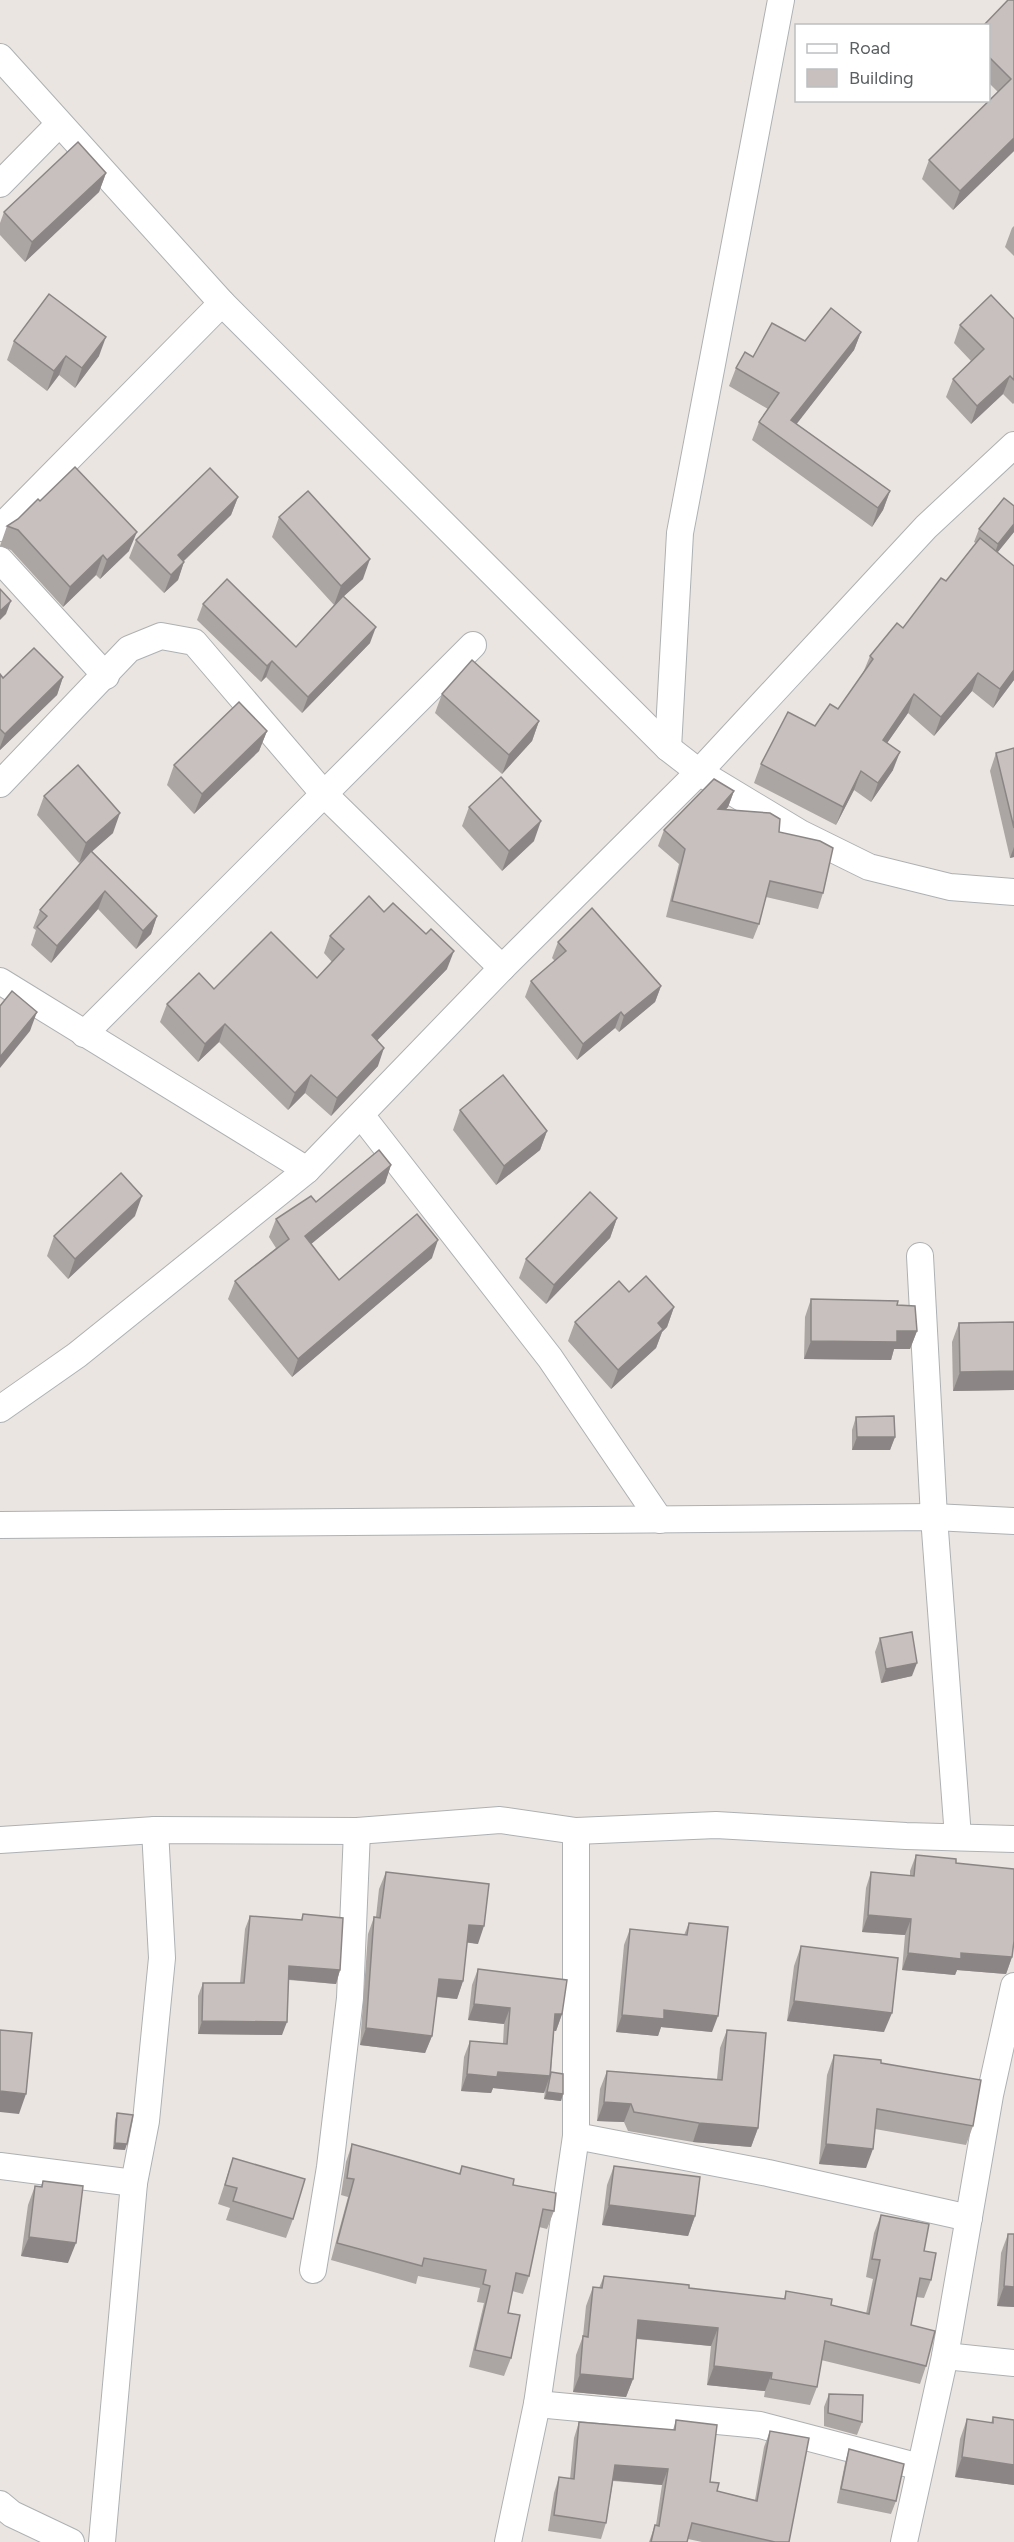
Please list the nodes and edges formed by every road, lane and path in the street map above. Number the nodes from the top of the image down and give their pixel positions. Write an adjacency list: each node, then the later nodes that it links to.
1 (781, 0): 11 (street)
2 (0, 57): 3 (street)
3 (58, 125): 4 (street); 5 (street)
4 (0, 184)
5 (222, 303): 7 (street); 11 (street)
6 (1014, 445): 12 (street)
7 (0, 528)
8 (0, 561): 10 (street)
9 (473, 645): 14 (street)
10 (106, 676): 13 (street); 14 (street)
11 (668, 748): 12 (street)
12 (699, 772): 15 (street); 16 (street)
13 (0, 784)
14 (324, 794): 16 (street); 18 (street)
15 (1014, 892)
16 (502, 968): 19 (street)
17 (0, 981): 18 (street)
18 (84, 1034): 20 (street)
19 (361, 1115): 20 (street); 24 (street)
20 (307, 1170): 22 (street)
21 (920, 1256): 23 (street)
22 (0, 1409)
23 (934, 1517): 24 (street); 25 (street); 30 (street)
24 (660, 1520): 26 (street)
25 (1014, 1521)
26 (0, 1525)
27 (155, 1830): 28 (street); 32 (street); 36 (street)
28 (357, 1831): 29 (street); 38 (street)
29 (576, 1831): 30 (street); 34 (street)
30 (957, 1837): 31 (street)
31 (1014, 1839)
32 (0, 1840)
33 (1014, 1986): 37 (street)
34 (576, 2136): 37 (street); 41 (street)
35 (0, 2166): 36 (street)
36 (134, 2183): 45 (street)
37 (969, 2218): 39 (street)
38 (313, 2270)
39 (945, 2356): 40 (street); 42 (street)
40 (1014, 2363)
41 (537, 2404): 42 (street); 46 (street)
42 (920, 2467): 47 (street)
43 (0, 2504): 44 (street)
44 (71, 2542)
45 (102, 2542)
46 (508, 2542)
47 (903, 2542)

